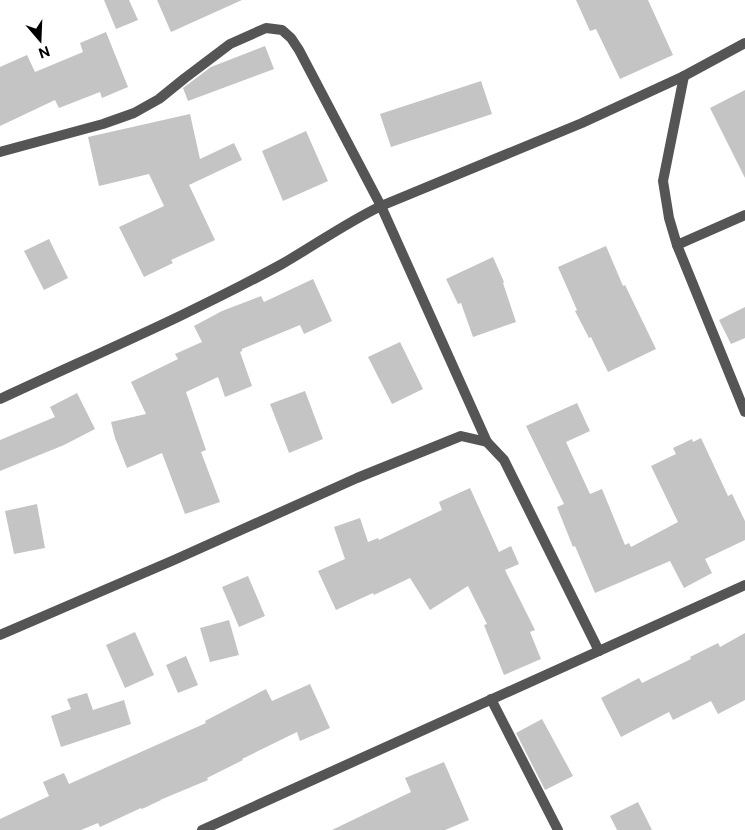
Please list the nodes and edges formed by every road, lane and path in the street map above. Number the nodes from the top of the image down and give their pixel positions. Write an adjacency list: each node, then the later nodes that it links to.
1 (745, 43): 2 (street)
2 (684, 76): 4 (street); 6 (street)
3 (0, 152): 4 (street)
4 (380, 206): 7 (street); 9 (street)
5 (745, 215): 6 (street)
6 (677, 245): 8 (street)
7 (0, 399)
8 (745, 412)
9 (487, 442): 11 (street); 12 (street)
10 (745, 585): 12 (street)
11 (0, 635)
12 (599, 651): 13 (street)
13 (491, 699): 14 (street); 15 (street)
14 (202, 830)
15 (558, 830)

